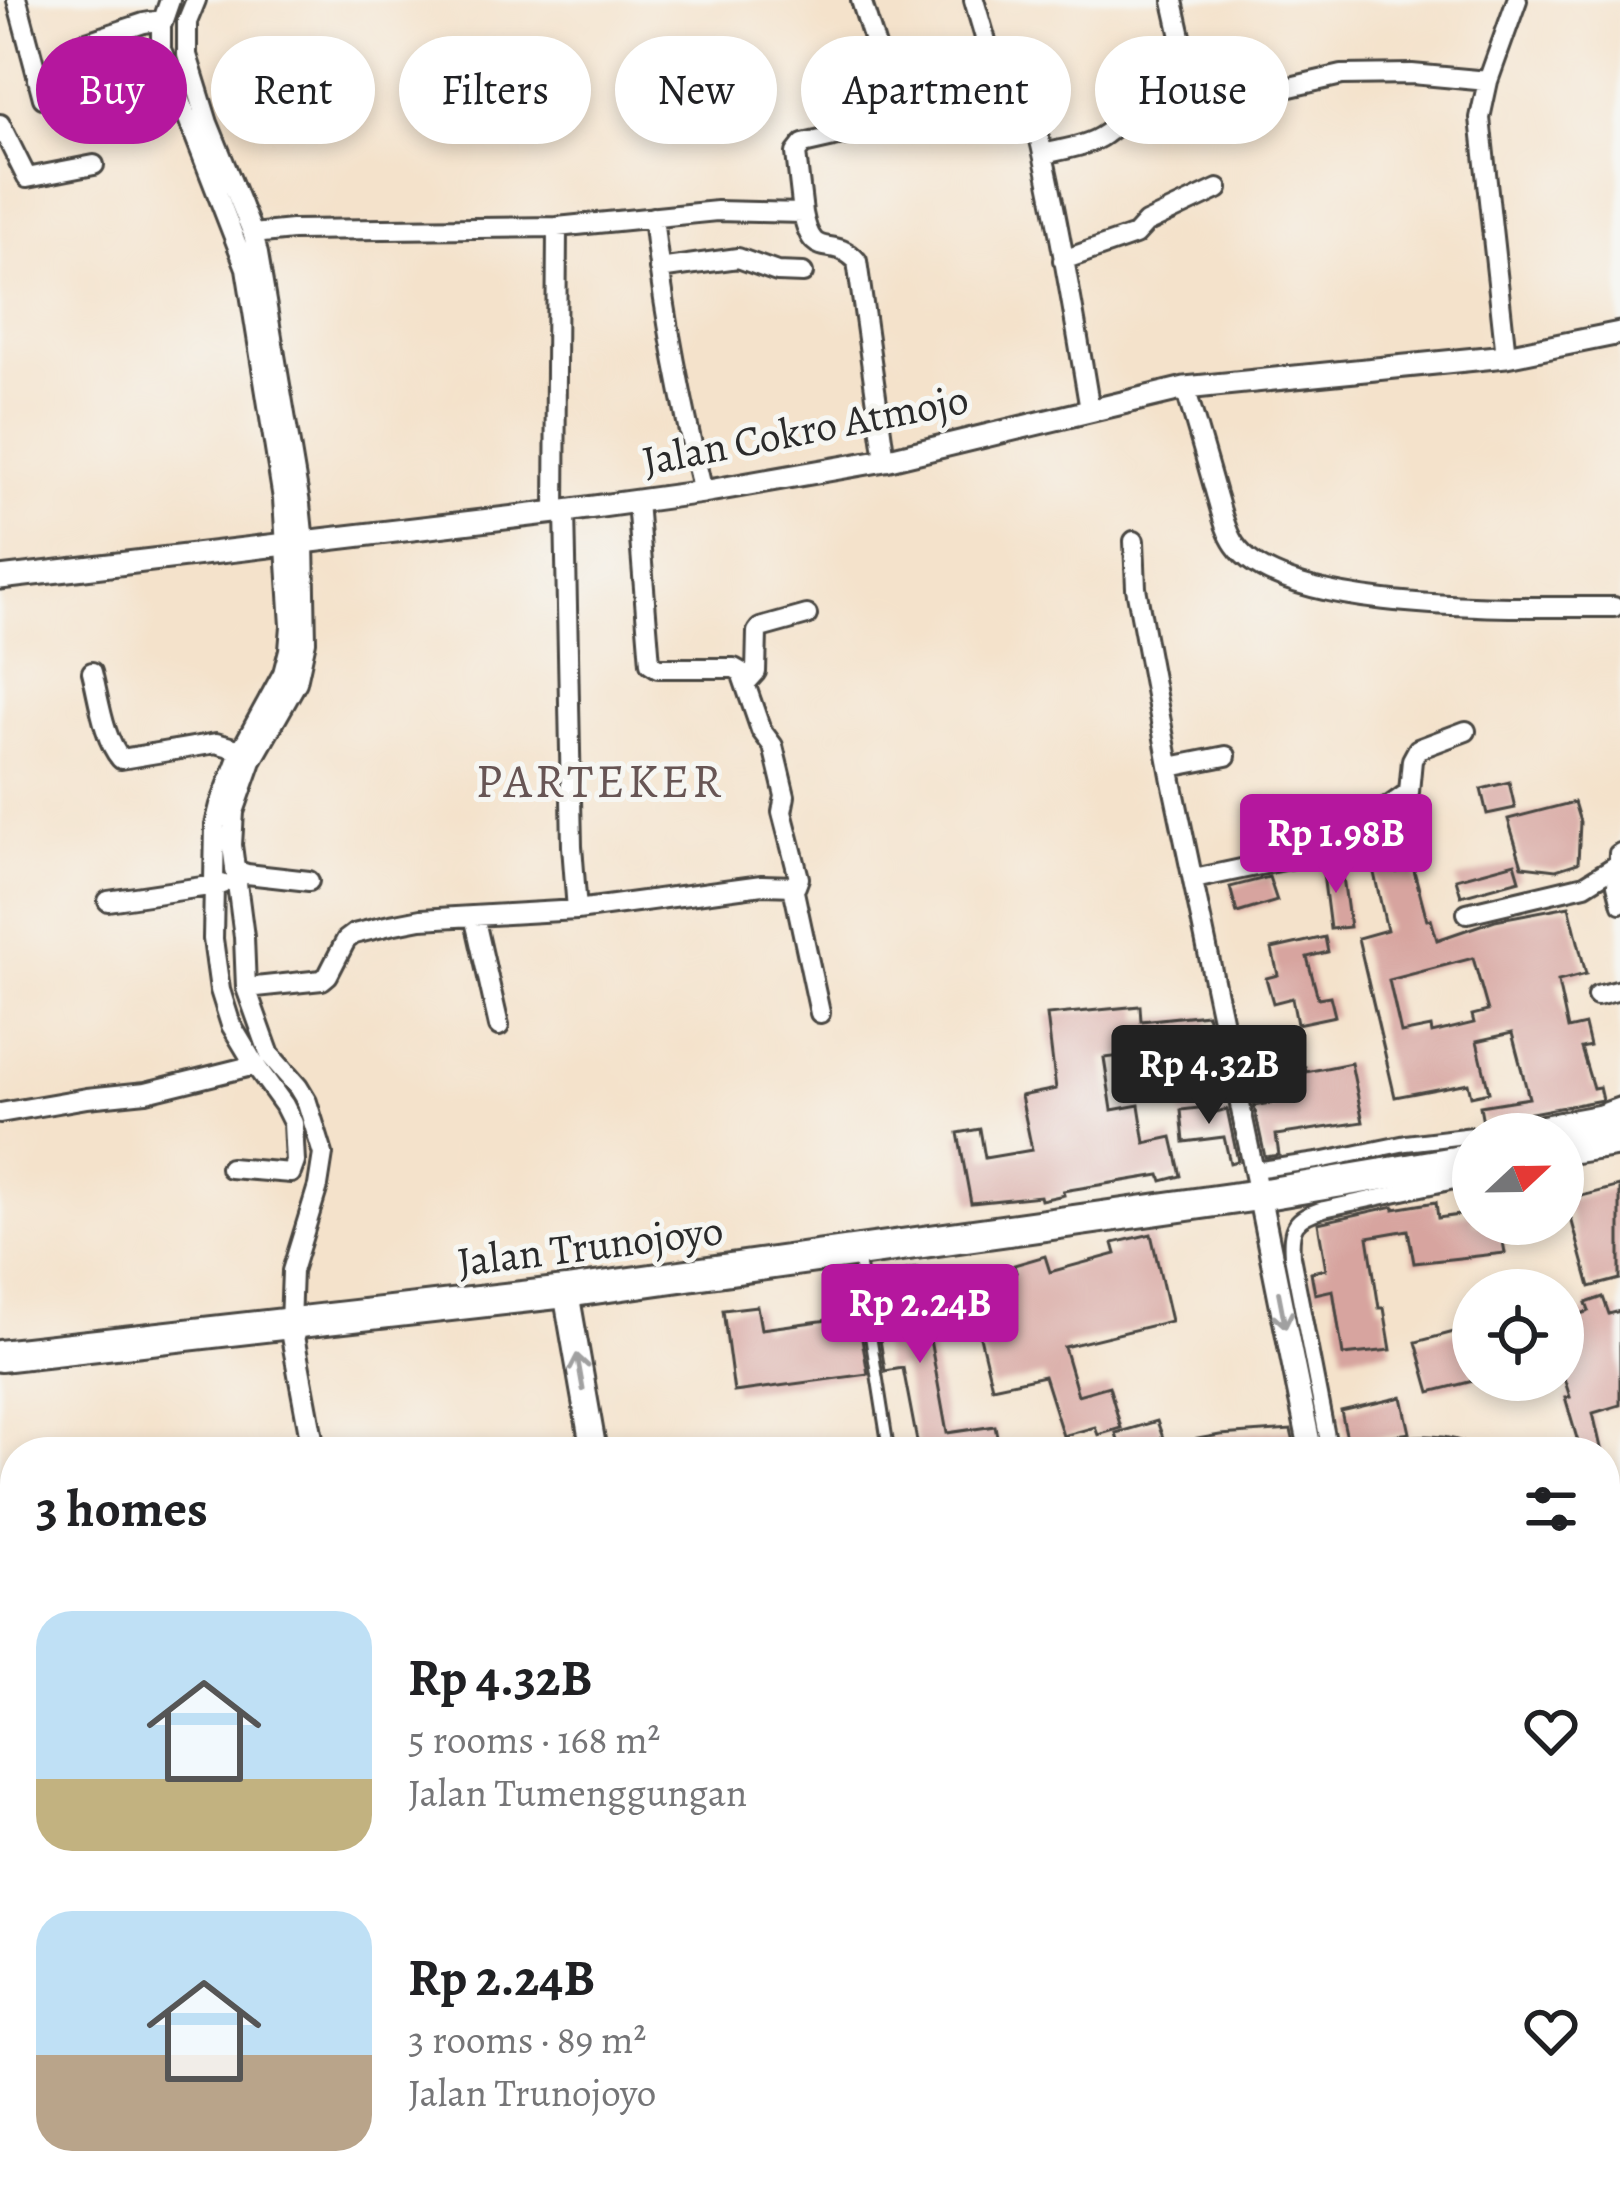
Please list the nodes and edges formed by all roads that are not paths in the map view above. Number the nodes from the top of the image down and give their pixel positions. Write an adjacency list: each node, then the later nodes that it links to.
1 (17, 0): 12 (street)
2 (196, 0): 7 (street)
3 (861, 0): 9 (street)
4 (974, 0): 10 (street)
5 (1517, 0): 13 (street)
6 (1173, 1): 11 (street)
7 (171, 12): 8 (street); 16 (street)
8 (105, 36)
9 (872, 36)
10 (985, 36)
11 (1181, 36)
12 (36, 72)
13 (1488, 81): 14 (street); 32 (street)
14 (1289, 87)
15 (0, 124): 21 (street)
16 (200, 125): 26 (street); 30 (street)
17 (1095, 140): 20 (street)
18 (806, 144): 23 (street)
19 (1041, 144): 20 (street)
20 (1044, 154): 27 (street)
21 (94, 165)
22 (1218, 189): 27 (street)
23 (803, 213): 24 (street); 35 (street)
24 (653, 217): 25 (street); 28 (street)
25 (557, 226): 26 (street); 38 (street)
26 (253, 235): 30 (street)
27 (1063, 260): 34 (street)
28 (659, 269): 29 (street); 36 (street)
29 (803, 273)
30 (258, 298): 40 (street)
31 (1620, 333): 32 (street, Jalan Cokro Atmojo)
32 (1506, 356): 33 (street, Jalan Cokro Atmojo)
33 (1185, 388): 34 (street, Jalan Cokro Atmojo); 42 (street)
34 (1090, 410): 35 (street, Jalan Cokro Atmojo)
35 (885, 460): 36 (street, Jalan Cokro Atmojo)
36 (703, 492): 37 (street, Jalan Cokro Atmojo)
37 (637, 501): 38 (street, Jalan Cokro Atmojo); 45 (street)
38 (560, 511): 40 (street, Jalan Cokro Atmojo); 58 (street)
39 (1134, 541): 49 (street)
40 (296, 544): 41 (street, Jalan Cokro Atmojo); 47 (street); 50 (street)
41 (0, 578)
42 (1614, 607)
43 (807, 615): 45 (street)
44 (92, 672): 47 (street)
45 (746, 683): 55 (street)
46 (1466, 731): 52 (street)
47 (241, 750): 50 (street)
48 (1226, 756): 49 (street)
49 (1170, 767): 52 (street)
50 (240, 774): 53 (street)
51 (1619, 861): 57 (street); 59 (street)
52 (1194, 879): 79 (street)
53 (228, 881): 54 (street); 56 (street); 61 (street); 66 (street)
54 (309, 881)
55 (793, 887): 58 (street); 64 (street)
56 (107, 901)
57 (1620, 905)
58 (577, 910): 60 (street)
59 (1467, 913)
60 (474, 916): 61 (street); 65 (street)
61 (247, 988): 78 (street)
62 (1620, 990): 63 (street)
63 (1597, 996)
64 (820, 1013)
65 (499, 1026)
66 (255, 1066): 68 (street); 77 (street)
67 (1620, 1105): 69 (street)
68 (0, 1113)
69 (1584, 1115)
70 (1620, 1127): 71 (highway)
71 (1584, 1135)
72 (1452, 1137): 79 (street)
73 (1620, 1148): 74 (street)
74 (1584, 1154)
75 (1452, 1161): 79 (highway, Jalan Trunojoyo)
76 (230, 1168): 77 (street)
77 (291, 1173): 78 (street)
78 (319, 1182): 83 (street)
79 (1257, 1182): 81 (highway, Jalan Trunojoyo); 88 (street, one-way to 88)
80 (1452, 1182): 89 (street)
81 (857, 1251): 82 (highway, Jalan Trunojoyo); 87 (lane)
82 (566, 1292): 83 (highway, Jalan Trunojoyo); 86 (main road, one-way to 82)
83 (290, 1323): 84 (highway, Jalan Trunojoyo); 85 (street)
84 (0, 1356)
85 (311, 1437)
86 (591, 1437)
87 (888, 1437)
88 (1308, 1437)
89 (1327, 1437)

